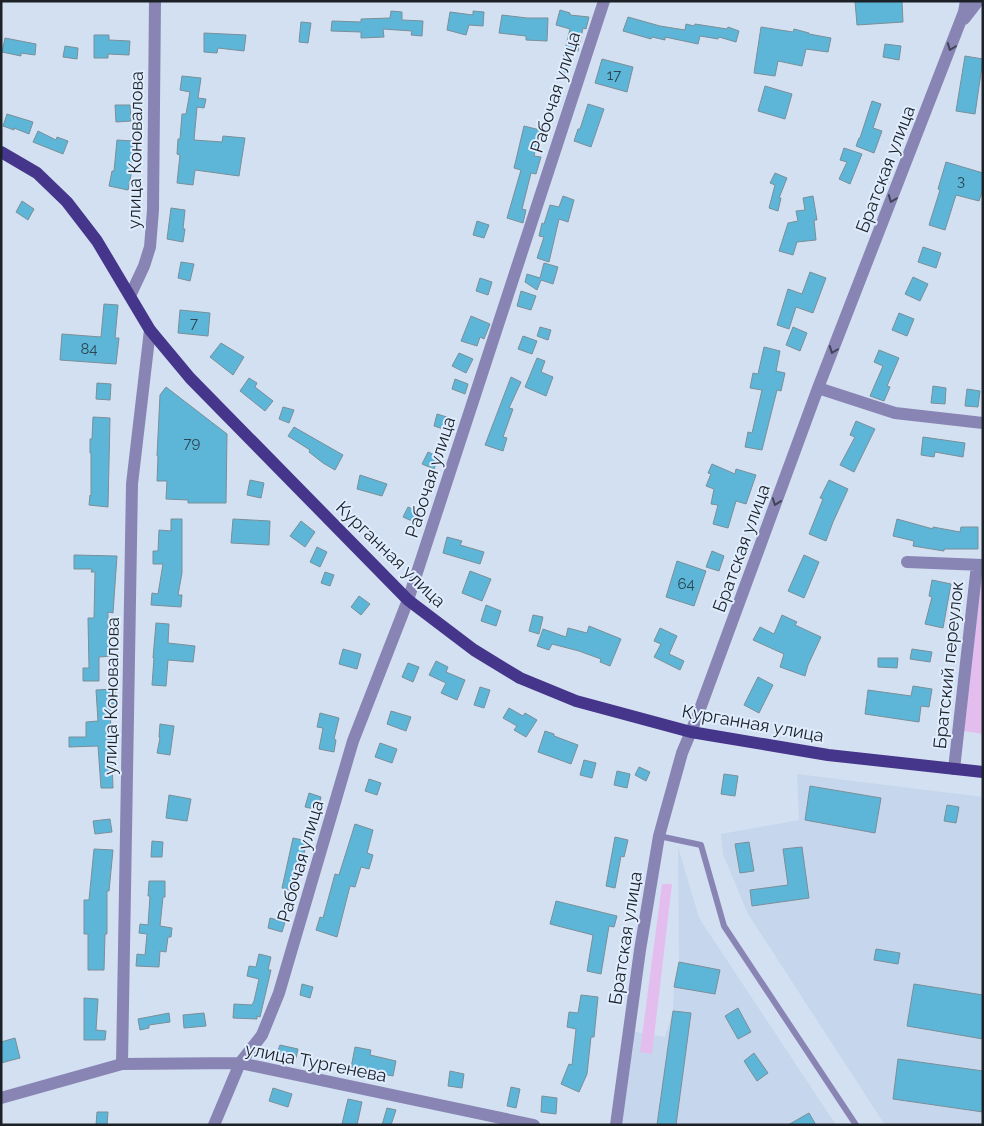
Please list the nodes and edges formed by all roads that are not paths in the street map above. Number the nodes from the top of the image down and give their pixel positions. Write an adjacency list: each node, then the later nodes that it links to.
1 (155, 1): 7 (street, улица Коновалова)
2 (604, 1): 13 (street, Рабочая улица)
3 (966, 1): 5 (street, Братская улица)
4 (978, 1): 5 (street)
5 (959, 25): 9 (street, Братская улица, one-way to 9)
6 (1, 152): 7 (main road, Курганная улица)
7 (130, 296): 8 (main road, Курганная улица)
8 (150, 330): 13 (main road, Курганная улица); 19 (street, улица Коновалова)
9 (818, 388): 10 (street); 14 (street, Братская улица, one-way to 14)
10 (983, 423)
11 (907, 562): 12 (street, Братский переулок)
12 (980, 565): 15 (street, Братский переулок)
13 (408, 600): 14 (main road, Курганная улица); 18 (street, Рабочая улица)
14 (691, 732): 15 (main road, Курганная улица); 17 (street, Братская улица)
15 (954, 769): 16 (main road, Курганная улица)
16 (983, 772)
17 (659, 836): 23 (street, Братская улица); 24 (lane)
18 (240, 1063): 19 (street, улица Тургенева); 21 (street, Рабочая улица); 22 (street, улица Тургенева)
19 (122, 1064): 20 (street, улица Тургенева)
20 (1, 1098)
21 (214, 1125)
22 (534, 1125)
23 (616, 1125)
24 (856, 1125)

